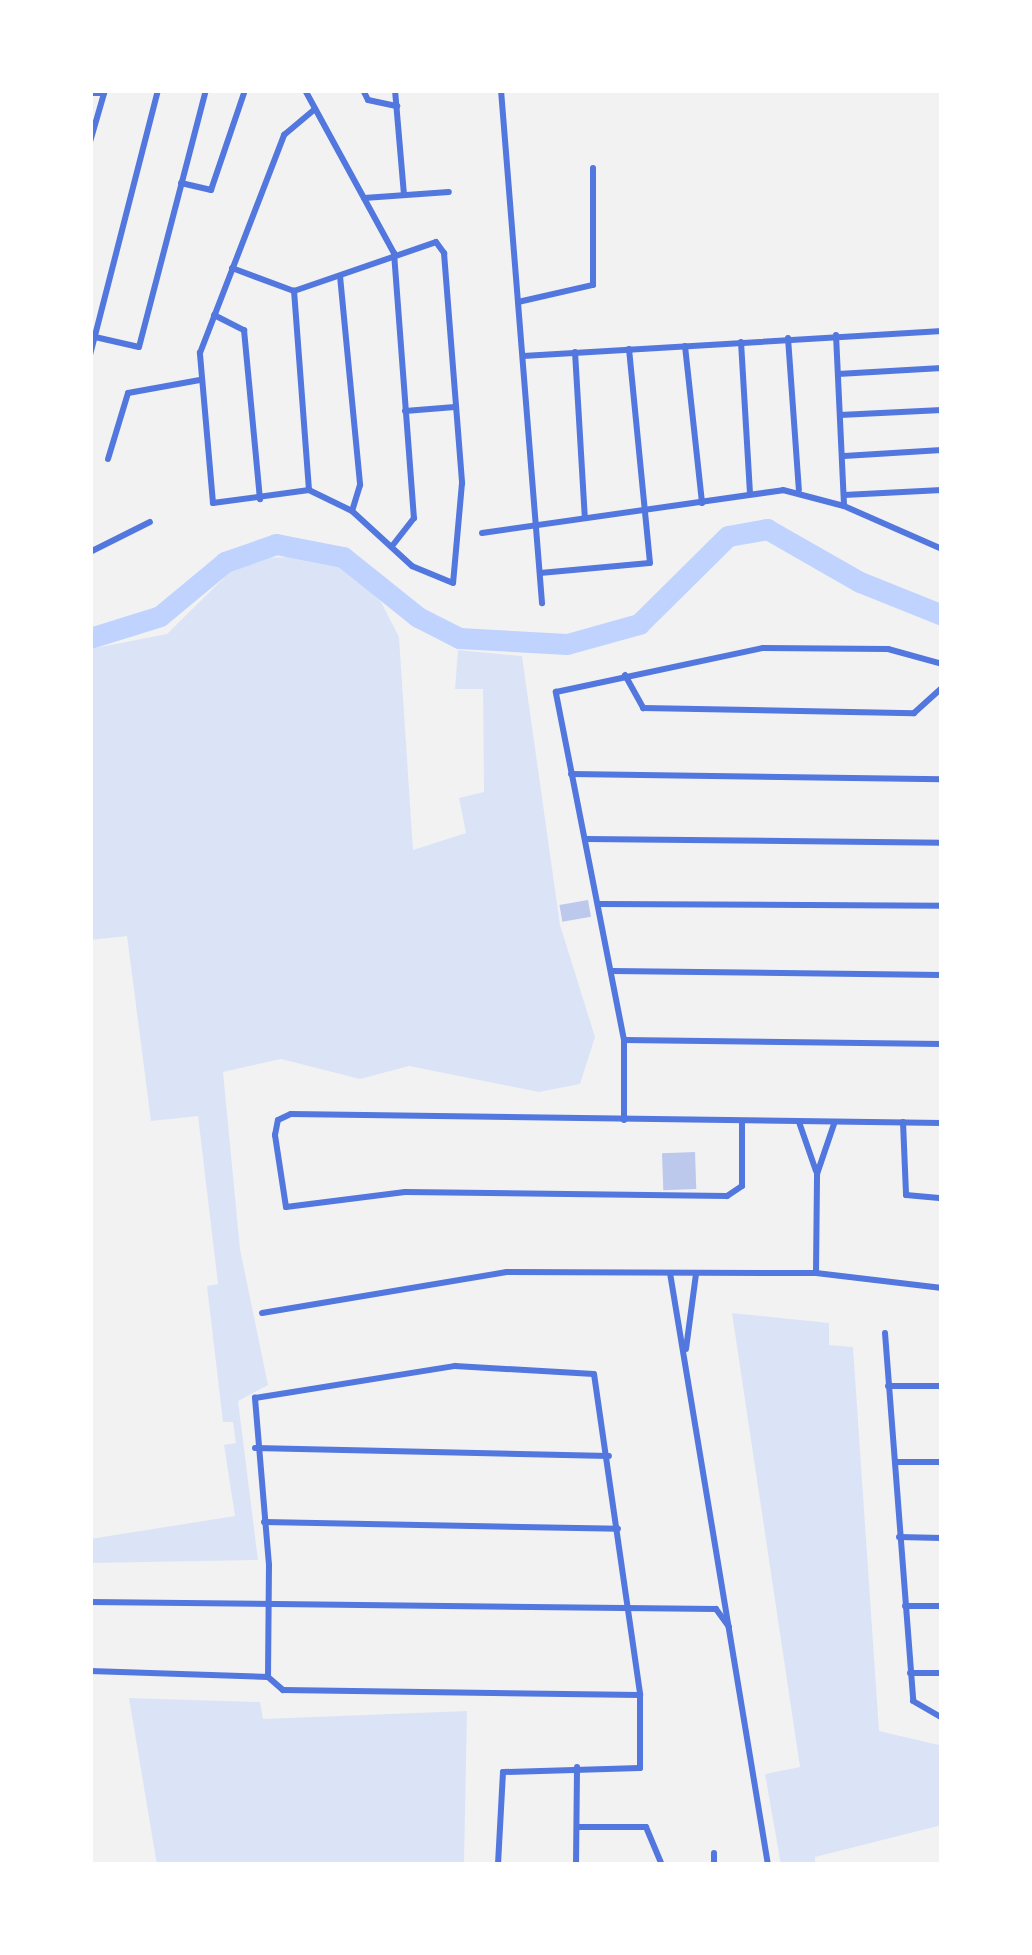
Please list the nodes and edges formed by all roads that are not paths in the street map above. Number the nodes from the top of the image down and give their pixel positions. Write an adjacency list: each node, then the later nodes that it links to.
1 (158, 90): 26 (street)
2 (206, 90): 14 (street)
3 (245, 90): 14 (street)
4 (305, 90): 11 (street)
5 (363, 90): 10 (street)
6 (395, 90): 10 (street)
7 (502, 90): 22 (street)
8 (105, 92): 9 (street); 12 (street)
9 (90, 93)
10 (397, 106): 16 (street)
11 (315, 109): 17 (street); 19 (street)
12 (90, 142)
13 (593, 168): 22 (street)
14 (182, 183): 26 (street)
15 (449, 192): 16 (street)
16 (404, 195): 17 (street)
17 (364, 198): 18 (street)
18 (394, 253): 20 (street); 37 (street); 39 (street)
19 (232, 268): 21 (street); 23 (street)
20 (340, 275): 21 (street); 52 (street)
21 (293, 291): 44 (street)
22 (518, 302): 33 (street)
23 (214, 315): 36 (street); 49 (street)
24 (942, 331): 25 (street)
25 (836, 335): 27 (street); 35 (street)
26 (95, 337): 32 (street)
27 (788, 338): 28 (street); 45 (street)
28 (741, 341): 29 (street); 47 (street)
29 (685, 345): 30 (street); 50 (street)
30 (628, 349): 31 (street); 53 (street)
31 (575, 352): 33 (street); 54 (street)
32 (90, 355)
33 (523, 356): 56 (street)
34 (942, 368): 35 (street)
35 (838, 374): 40 (street)
36 (200, 380): 43 (street); 49 (street)
37 (456, 406): 39 (street); 58 (street)
38 (942, 410): 40 (street)
39 (405, 411): 58 (street)
40 (840, 415): 42 (street)
41 (942, 450): 42 (street)
42 (842, 456): 48 (street)
43 (108, 459)
44 (310, 490): 49 (street); 52 (street)
45 (799, 490): 47 (street); 51 (street)
46 (942, 490): 48 (street)
47 (751, 494): 50 (street)
48 (844, 495): 51 (street)
49 (260, 499)
50 (702, 503): 53 (street)
51 (844, 506): 59 (street)
52 (352, 511): 58 (street)
53 (646, 512): 54 (street); 61 (street)
54 (585, 518): 56 (street)
55 (150, 522): 60 (street)
56 (537, 523): 57 (street); 61 (street)
57 (482, 533)
58 (394, 544)
59 (942, 549)
60 (90, 552)
61 (540, 573): 62 (street)
62 (542, 603)
63 (942, 664): 64 (street)
64 (625, 675): 65 (street); 66 (street)
65 (942, 688)
66 (571, 774): 67 (street); 68 (street)
67 (942, 779)
68 (586, 839): 69 (street); 70 (street)
69 (942, 844)
70 (599, 904): 71 (street); 72 (street)
71 (942, 907)
72 (612, 970): 73 (street); 74 (street)
73 (942, 975)
74 (624, 1040): 75 (street); 76 (street)
75 (942, 1044)
76 (624, 1120): 77 (street); 77 (street)
77 (742, 1122): 78 (street)
78 (799, 1122): 79 (street); 82 (street)
79 (835, 1122): 80 (street); 82 (street)
80 (903, 1122): 81 (street); 83 (street)
81 (942, 1123)
82 (817, 1174): 84 (street)
83 (942, 1198)
84 (816, 1273): 86 (street); 87 (street)
85 (670, 1274): 86 (street); 88 (street); 90 (street)
86 (696, 1274): 90 (street)
87 (942, 1288)
88 (262, 1313)
89 (885, 1333): 91 (street)
90 (686, 1359): 106 (street)
91 (888, 1386): 92 (street); 95 (street)
92 (942, 1386)
93 (255, 1448): 94 (street); 94 (street); 97 (street)
94 (609, 1456): 98 (street)
95 (895, 1462): 96 (street); 99 (street)
96 (942, 1462)
97 (264, 1522): 98 (street); 102 (street)
98 (618, 1529): 105 (street)
99 (899, 1538): 100 (street); 103 (street)
100 (942, 1538)
101 (90, 1602): 102 (street)
102 (270, 1602): 105 (street); 110 (street)
103 (905, 1606): 104 (street); 108 (street)
104 (942, 1606)
105 (630, 1608): 106 (street); 111 (street)
106 (728, 1627): 120 (street)
107 (90, 1671): 110 (street)
108 (910, 1673): 109 (street); 112 (street)
109 (942, 1673)
110 (268, 1677): 111 (street)
111 (640, 1695): 113 (street)
112 (942, 1718)
113 (577, 1767): 114 (street); 116 (street)
114 (577, 1826): 117 (street); 118 (street)
115 (714, 1853): 119 (street)
116 (498, 1865)
117 (576, 1865)
118 (662, 1865)
119 (714, 1865)
120 (768, 1865)

